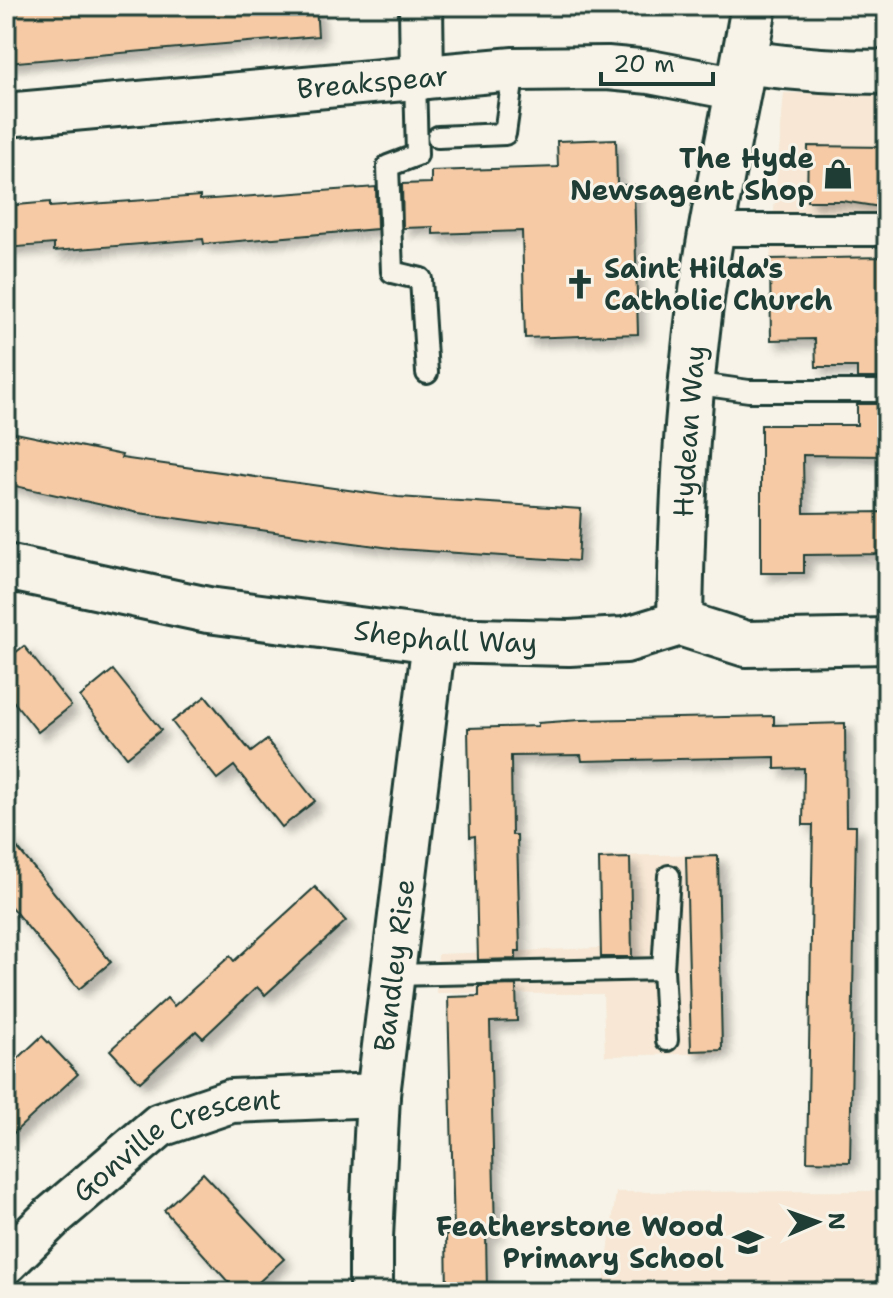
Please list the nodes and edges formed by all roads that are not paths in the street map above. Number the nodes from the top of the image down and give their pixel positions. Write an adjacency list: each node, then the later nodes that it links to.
1 (421, 6): 6 (street)
2 (754, 6): 5 (street, Hydean Way)
3 (514, 69): 5 (street, Breakspear); 6 (street, Breakspear); 8 (lane)
4 (887, 72): 5 (street, Breakspear)
5 (742, 75): 9 (street, Hydean Way)
6 (418, 78): 7 (street, Breakspear); 11 (lane)
7 (6, 115)
8 (438, 137)
9 (712, 230): 10 (street); 12 (street, Hydean Way)
10 (887, 230)
11 (427, 373)
12 (692, 383): 13 (lane); 15 (street, Hydean Way)
13 (887, 391)
14 (6, 567): 16 (street, Shephall Way)
15 (680, 623): 16 (street, Shephall Way); 17 (street)
16 (434, 640): 20 (street, Bandley Rise)
17 (887, 641)
18 (669, 876): 19 (lane)
19 (663, 969): 20 (lane); 21 (lane)
20 (392, 975): 22 (street, Bandley Rise)
21 (667, 1040)
22 (378, 1095): 23 (street, Gonville Crescent); 24 (street, Bandley Rise)
23 (6, 1262)
24 (371, 1292)

